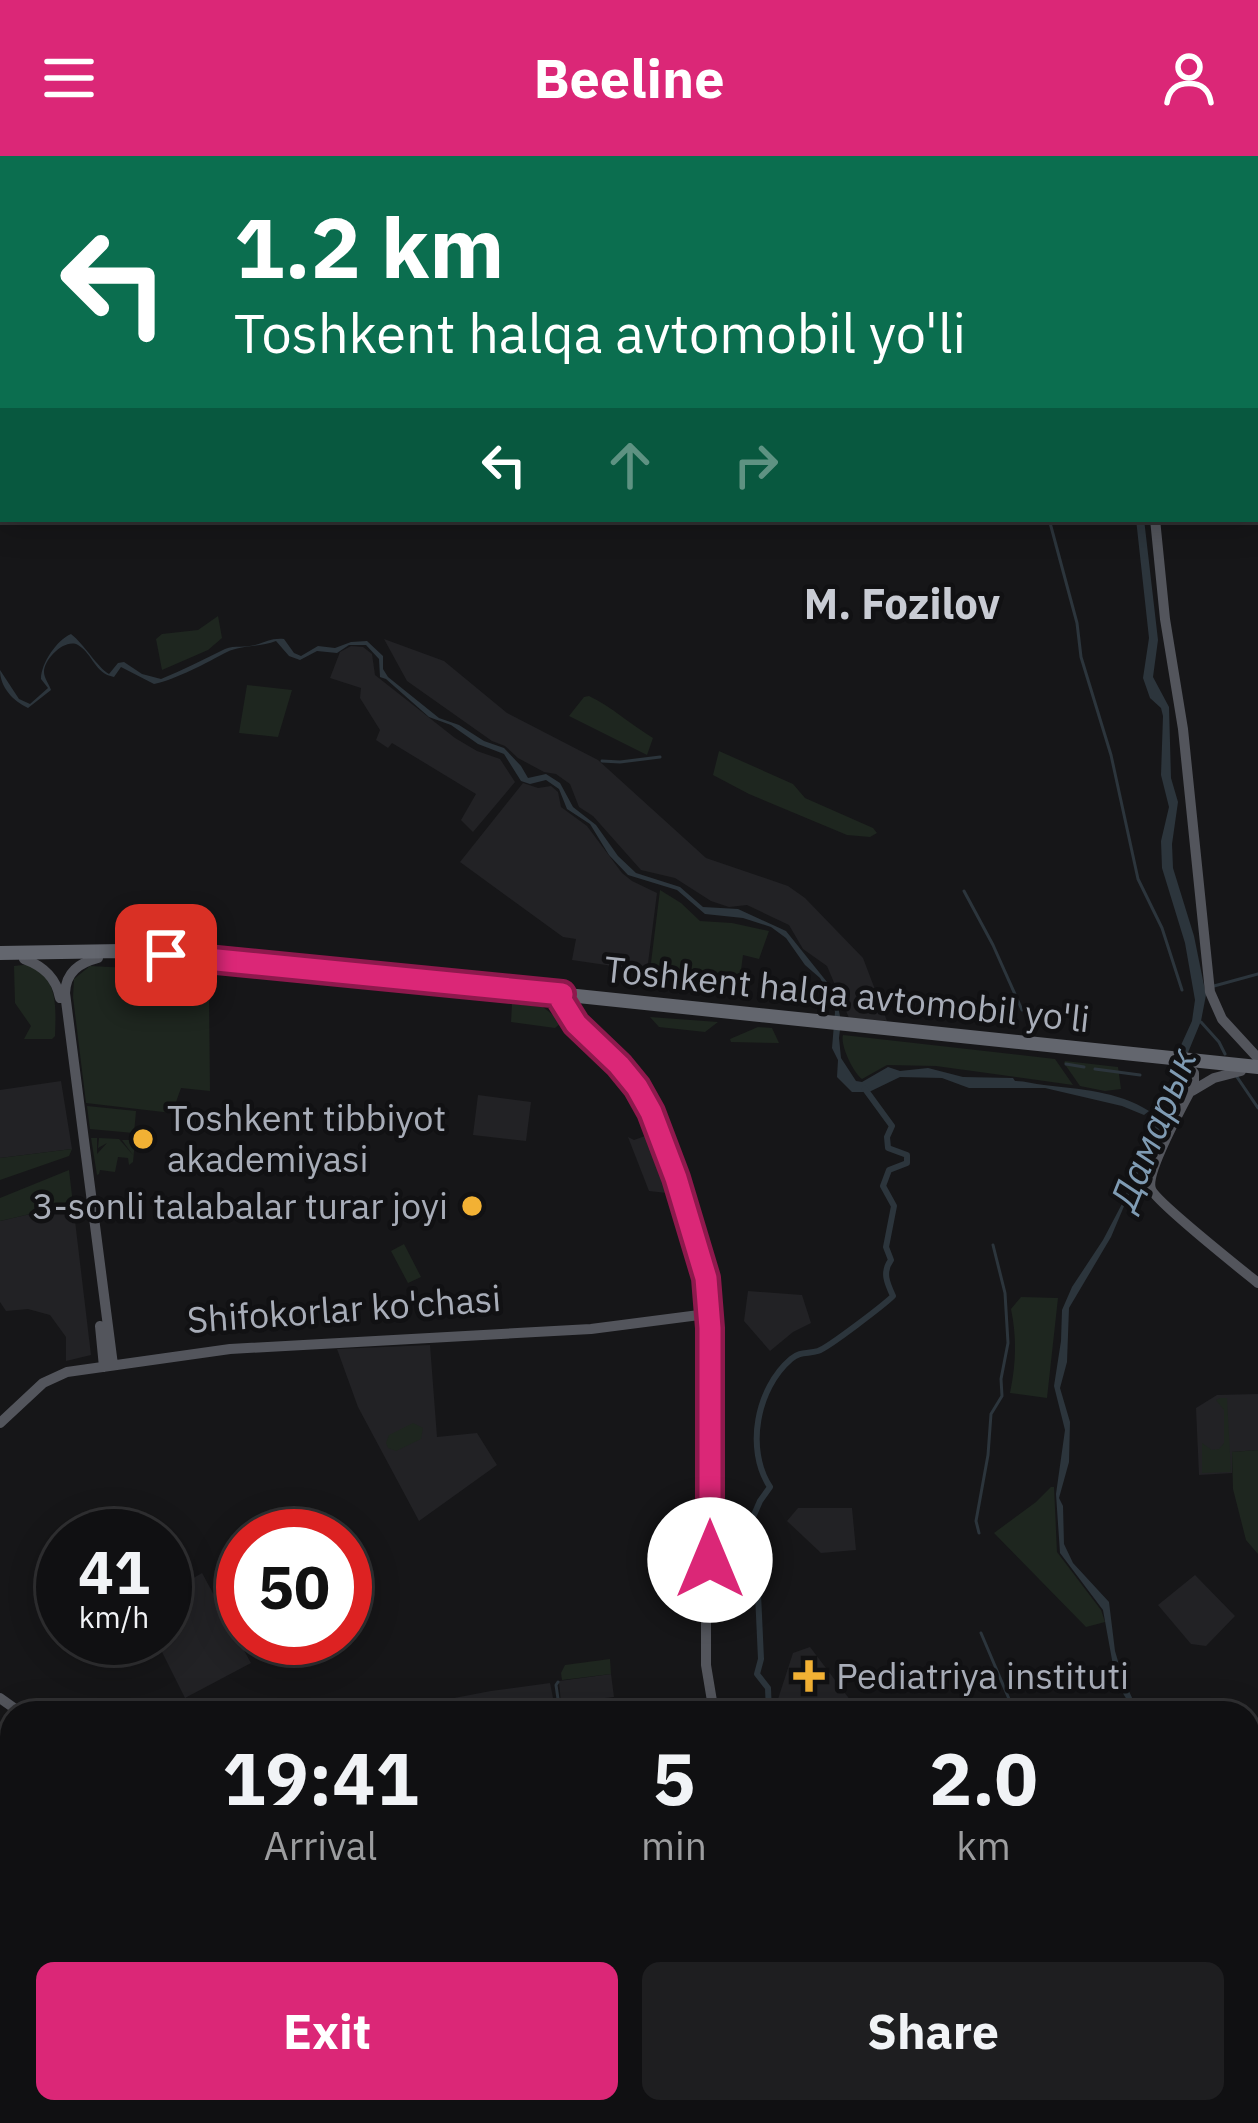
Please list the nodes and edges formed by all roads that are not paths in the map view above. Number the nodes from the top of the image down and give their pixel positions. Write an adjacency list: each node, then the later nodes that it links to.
1 (1155, 522): 8 (main road)
2 (0, 957): 4 (highway, Toshkent halqa avtomobil yo'li); 5 (highway, Toshkent halqa avtomobil yo'li)
3 (98, 958): 4 (highway, Toshkent halqa avtomobil yo'li); 5 (highway, Toshkent halqa avtomobil yo'li); 6 (main road)
4 (166, 958): 7 (highway, Toshkent halqa avtomobil yo'li)
5 (24, 959): 6 (main road)
6 (62, 994): 15 (main road)
7 (558, 997): 9 (highway, Toshkent halqa avtomobil yo'li); 14 (main road)
8 (1241, 1042): 10 (main road); 11 (main road)
9 (1189, 1063): 11 (highway, Toshkent halqa avtomobil yo'li); 12 (main road)
10 (1258, 1066): 11 (highway, Toshkent halqa avtomobil yo'li)
11 (1236, 1068): 12 (main road)
12 (1190, 1093): 13 (main road)
13 (1258, 1283)
14 (707, 1312): 15 (main road, Shifokorlar ko'chasi); 15 (main road, Shifokorlar ko'chasi); 17 (main road)
15 (108, 1363): 16 (main road, Shifokorlar ko'chasi)
16 (0, 1420)
17 (716, 1701)

